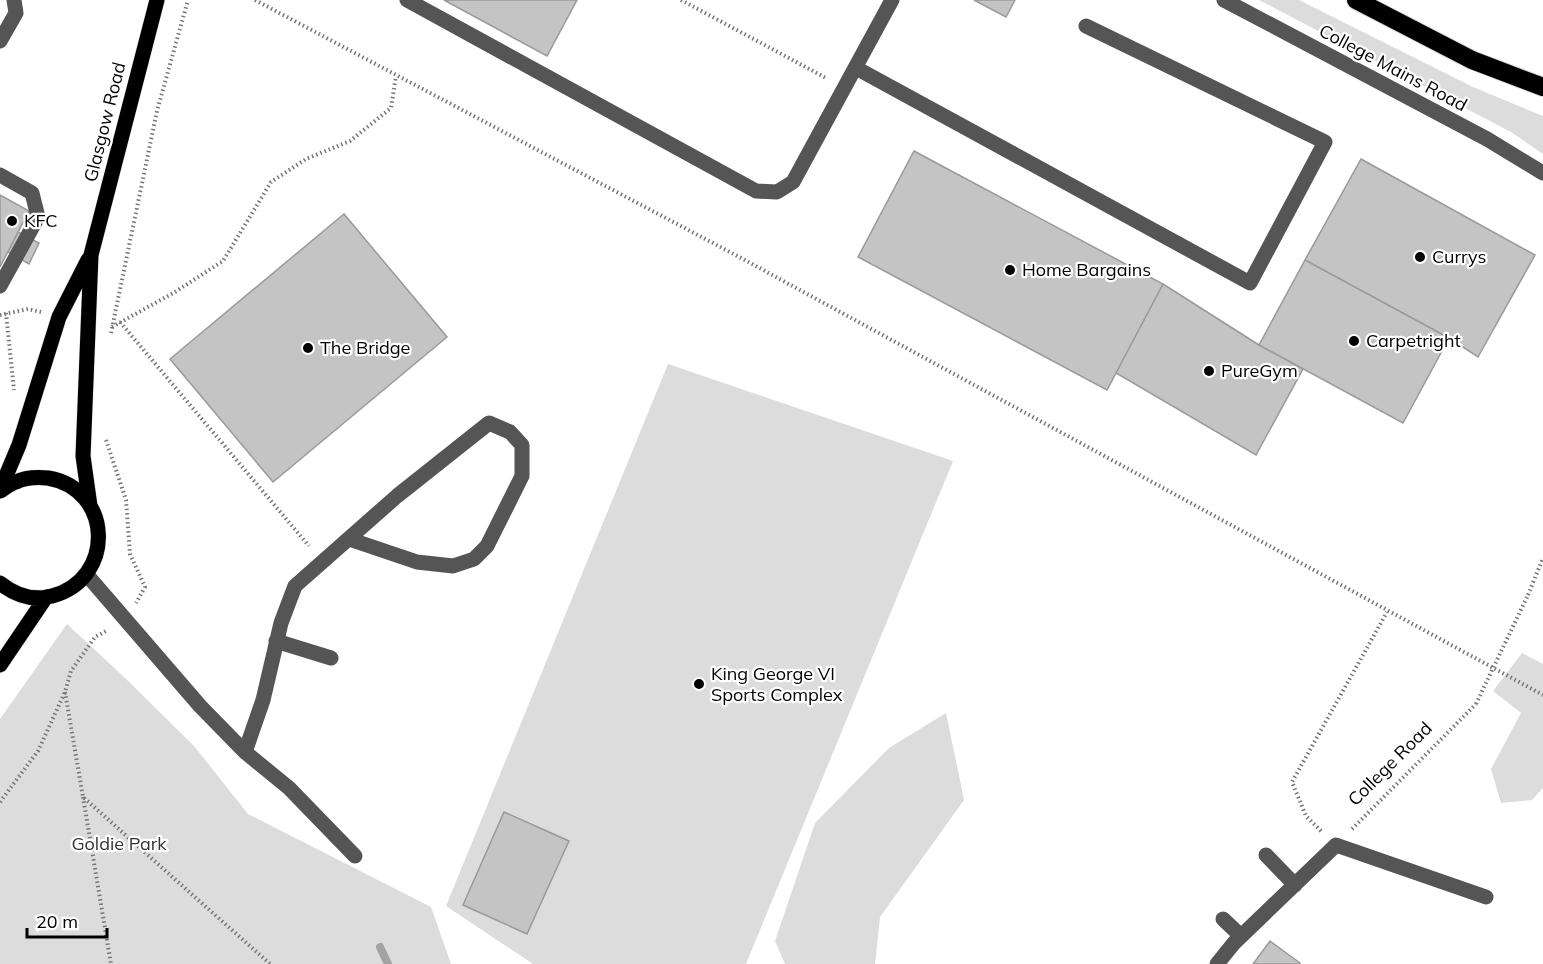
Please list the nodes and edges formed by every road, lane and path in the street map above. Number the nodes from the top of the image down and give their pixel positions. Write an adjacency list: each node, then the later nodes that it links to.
1 (14, 0): 11 (street)
2 (157, 0): 18 (main road, Glasgow Road)
3 (188, 0): 21 (path)
4 (255, 0): 13 (path)
5 (407, 0): 15 (street)
6 (681, 0): 15 (path)
7 (892, 0): 12 (street)
8 (1224, 0): 16 (street, College Mains Road)
9 (1356, 0): 14 (highway)
10 (1086, 26): 12 (street)
11 (0, 41)
12 (855, 68): 15 (street)
13 (396, 76): 21 (path); 31 (path)
14 (1543, 87)
15 (844, 89)
16 (1543, 173)
17 (0, 175): 19 (street)
18 (91, 255): 23 (main road, Glasgow Road); 24 (main road, Glasgow Road)
19 (0, 286)
20 (6, 313): 22 (path)
21 (120, 322): 27 (path)
22 (15, 401)
23 (0, 491): 24 (main road)
24 (90, 506): 28 (main road, Glasgow Road)
25 (349, 539): 25 (street); 27 (street)
26 (1543, 558): 39 (path, College Road, bridge)
27 (322, 562): 32 (street)
28 (87, 575): 30 (main road); 37 (street)
29 (0, 584): 30 (main road)
30 (46, 597): 34 (main road)
31 (1387, 612): 36 (path); 39 (path)
32 (276, 640): 33 (street); 37 (street)
33 (331, 658)
34 (0, 665)
35 (65, 692): 38 (path)
36 (1543, 695)
37 (245, 752): 41 (street)
38 (83, 796): 46 (path); 47 (path)
39 (1336, 845): 42 (street); 43 (street)
40 (1266, 855): 42 (street)
41 (356, 856)
42 (1295, 885): 45 (street)
43 (1486, 897)
44 (1224, 919): 45 (street)
45 (1241, 936): 48 (street)
46 (111, 964)
47 (270, 964)
48 (1217, 964)

